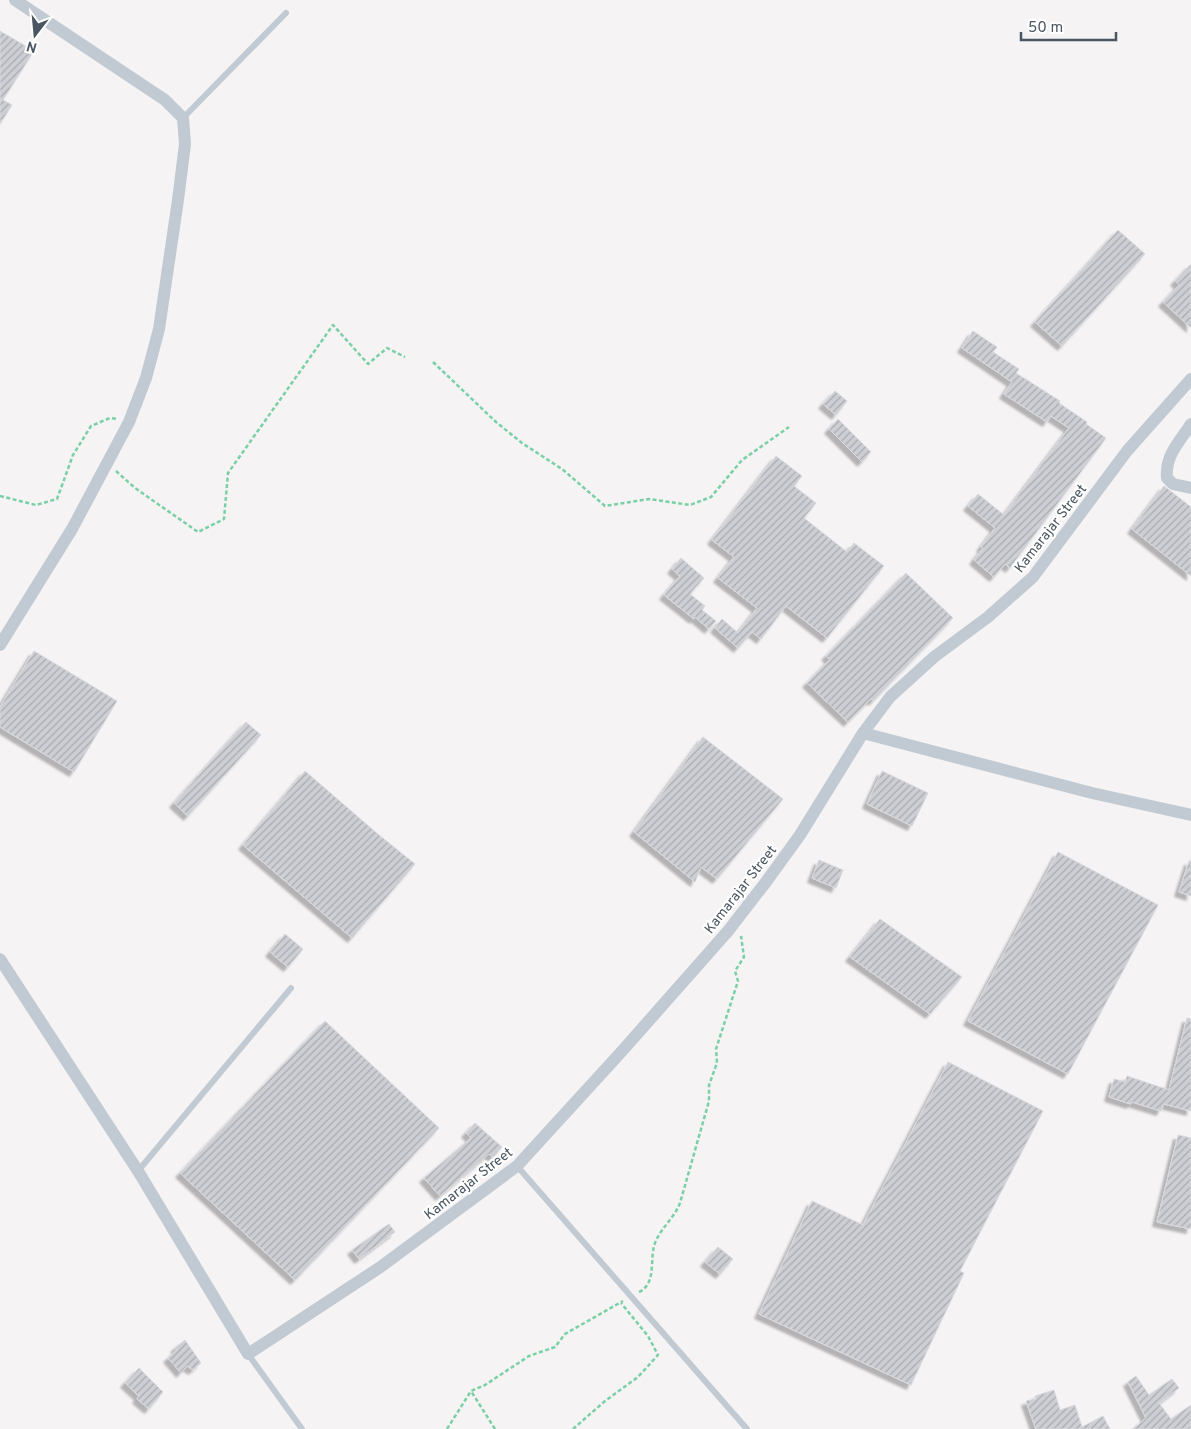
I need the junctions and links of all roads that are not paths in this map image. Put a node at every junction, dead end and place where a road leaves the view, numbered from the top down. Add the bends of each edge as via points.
1 (15, 0) edge
2 (286, 13) dead end
3 (184, 118) junction
4 (1191, 380) edge
5 (1191, 424) edge
6 (1191, 488) edge
7 (0, 646) edge
8 (863, 733) junction
9 (1191, 815) edge
10 (0, 959) edge
11 (291, 988) dead end
12 (517, 1166) junction
13 (138, 1171) junction
14 (248, 1354) junction
15 (302, 1429) edge
16 (747, 1429) edge

1 - 3 street via 165,100
2 - 3 lane
3 - 7 street via 180,190 159,329 146,378 129,422 72,528
4 - 8 street, Kamarajar Street via 1127,451 1033,577 988,617 934,656 890,697
5 - 6 street via 1170,455 1166,467 1167,478 1173,484
8 - 9 street via 1092,793
8 - 12 street, Kamarajar Street via 800,835 736,921
10 - 13 street
11 - 13 lane
12 - 14 street, Kamarajar Street via 379,1268
12 - 16 lane
13 - 14 street
14 - 15 lane

